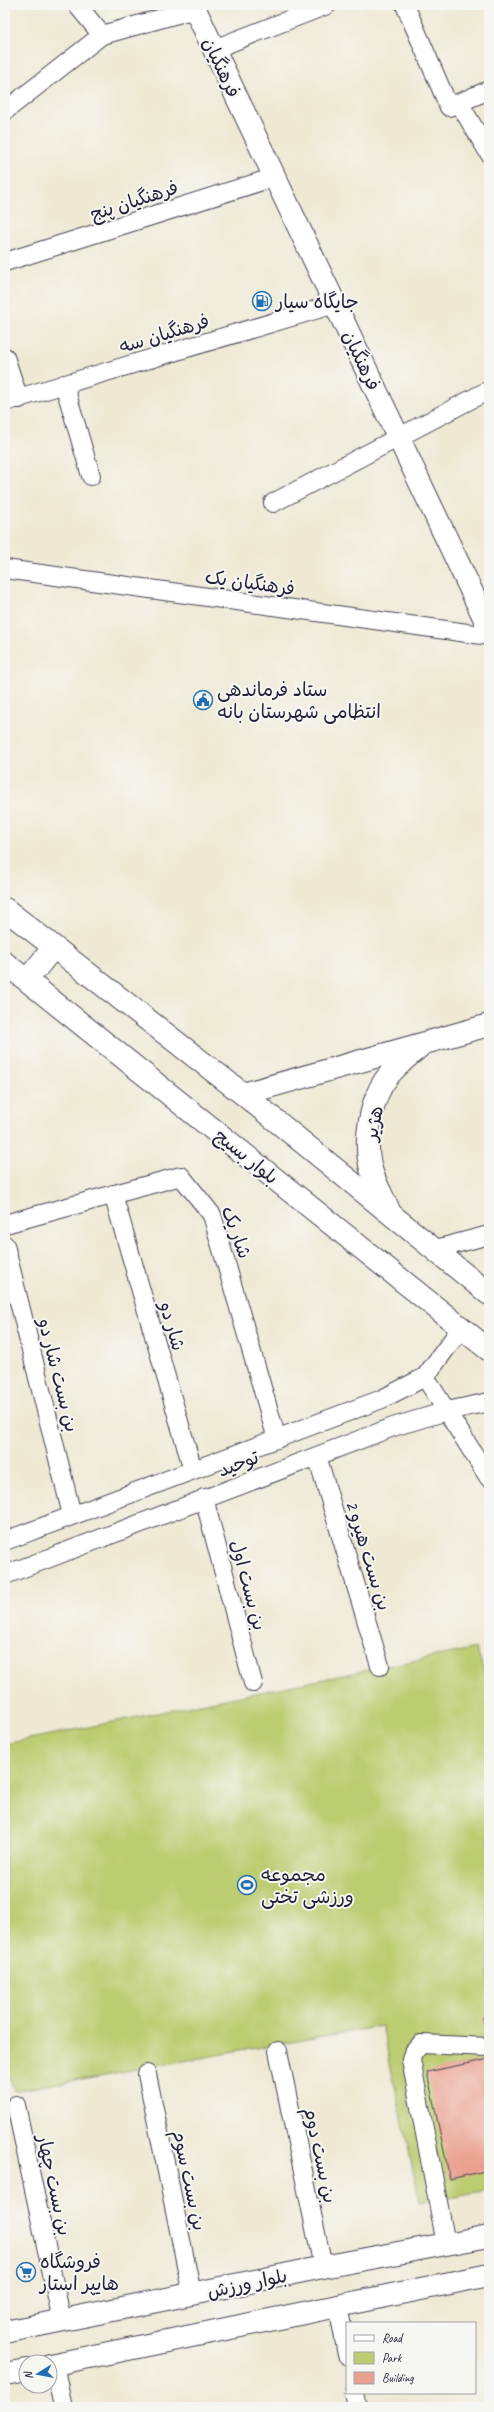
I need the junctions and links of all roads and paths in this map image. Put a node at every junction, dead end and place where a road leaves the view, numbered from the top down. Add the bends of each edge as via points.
1 (77, 5) edge
2 (327, 5) edge
3 (406, 5) edge
4 (194, 7) edge
5 (102, 35) junction
6 (214, 49) junction
7 (489, 90) edge
8 (454, 105) junction
9 (5, 111) edge
10 (489, 153) edge
11 (275, 177) junction
12 (5, 262) edge
13 (335, 304) junction
14 (5, 357) edge
15 (64, 384) junction
16 (489, 390) edge
17 (12, 400) edge
18 (398, 437) junction
19 (91, 476) dead end
20 (273, 503) dead end
21 (5, 569) edge
22 (489, 628) edge
23 (489, 636) edge
24 (5, 909) edge
25 (53, 948) junction
26 (5, 963) edge
27 (27, 980) junction
28 (489, 1026) edge
29 (423, 1043) junction
30 (243, 1094) junction
31 (113, 1194) junction
32 (392, 1216) junction
33 (5, 1224) edge
34 (489, 1235) edge
35 (5, 1245) edge
36 (436, 1249) junction
37 (489, 1294) edge
38 (462, 1327) junction
39 (489, 1350) edge
40 (425, 1377) junction
41 (489, 1402) edge
42 (446, 1411) junction
43 (277, 1439) junction
44 (317, 1456) junction
45 (193, 1470) junction
46 (489, 1478) edge
47 (204, 1498) junction
48 (72, 1516) junction
49 (5, 1541) edge
50 (5, 1574) edge
51 (380, 1666) dead end
52 (253, 1683) dead end
53 (489, 2047) edge
54 (278, 2051) dead end
55 (147, 2074) dead end
56 (16, 2105) dead end
57 (489, 2236) edge
58 (446, 2244) junction
59 (323, 2267) junction
60 (489, 2275) edge
61 (192, 2294) junction
62 (338, 2305) junction
63 (62, 2321) junction
64 (5, 2332) edge
65 (346, 2349) edge
66 (58, 2364) edge
67 (18, 2372) edge
68 (5, 2374) edge
69 (58, 2388) edge
70 (354, 2394) edge
71 (63, 2407) edge
72 (357, 2407) edge

1 - 5 street
2 - 6 street
3 - 8 street
4 - 5 street
4 - 6 main road, فرهنگیان
5 - 9 street
6 - 11 main road, فرهنگیان
7 - 8 street
8 - 10 street
11 - 12 street, فرهنگیان پنج
11 - 13 main road, فرهنگیان
13 - 15 street, فرهنگیان سه
13 - 18 main road, فرهنگیان
14 - 17 street
15 - 17 street, فرهنگیان سه
15 - 19 street
16 - 18 street
18 - 20 street
18 - 22 main road, فرهنگیان
21 - 23 street, فرهنگیان یک
24 - 25 main road
25 - 27 main road
25 - 30 main road
26 - 27 main road, بلوار بسیج
27 - 38 main road, بلوار بسیج
28 - 29 main road, هژیر
29 - 30 main road, هژیر
29 - 32 main road, هژیر via 388,1076 375,1103 369,1124 367,1142 370,1167
30 - 32 main road
31 - 33 street, شار یک
31 - 43 street, شار یک via 181,1176 212,1215
31 - 45 street, شار دو
32 - 36 main road
34 - 36 street
35 - 48 street, بن بست شار دو
36 - 37 main road
38 - 39 main road, بلوار بسیج
38 - 40 street, توحید
40 - 42 street
40 - 43 street, توحید via 382,1399
41 - 42 street, توحید
42 - 44 street, توحید via 393,1427
42 - 46 street
43 - 45 street, توحید
44 - 47 street, توحید
44 - 51 street, بن بست هیرو 2
45 - 48 street, توحید
47 - 50 street, توحید
47 - 52 street, بن بست اول
48 - 49 street, توحید
53 - 58 street via 421,2044 412,2053 411,2060
54 - 59 street, بن بست دوم
55 - 61 street, بن بست سوم
56 - 63 street, بن بست چهار
57 - 58 main road, بلوار ورزش
58 - 59 main road, بلوار ورزش
59 - 61 main road, بلوار ورزش
60 - 62 main road
61 - 63 main road, بلوار ورزش
62 - 65 street
62 - 66 main road
63 - 64 main road, بلوار ورزش
67 - 68 main road
69 - 71 street
70 - 72 street

